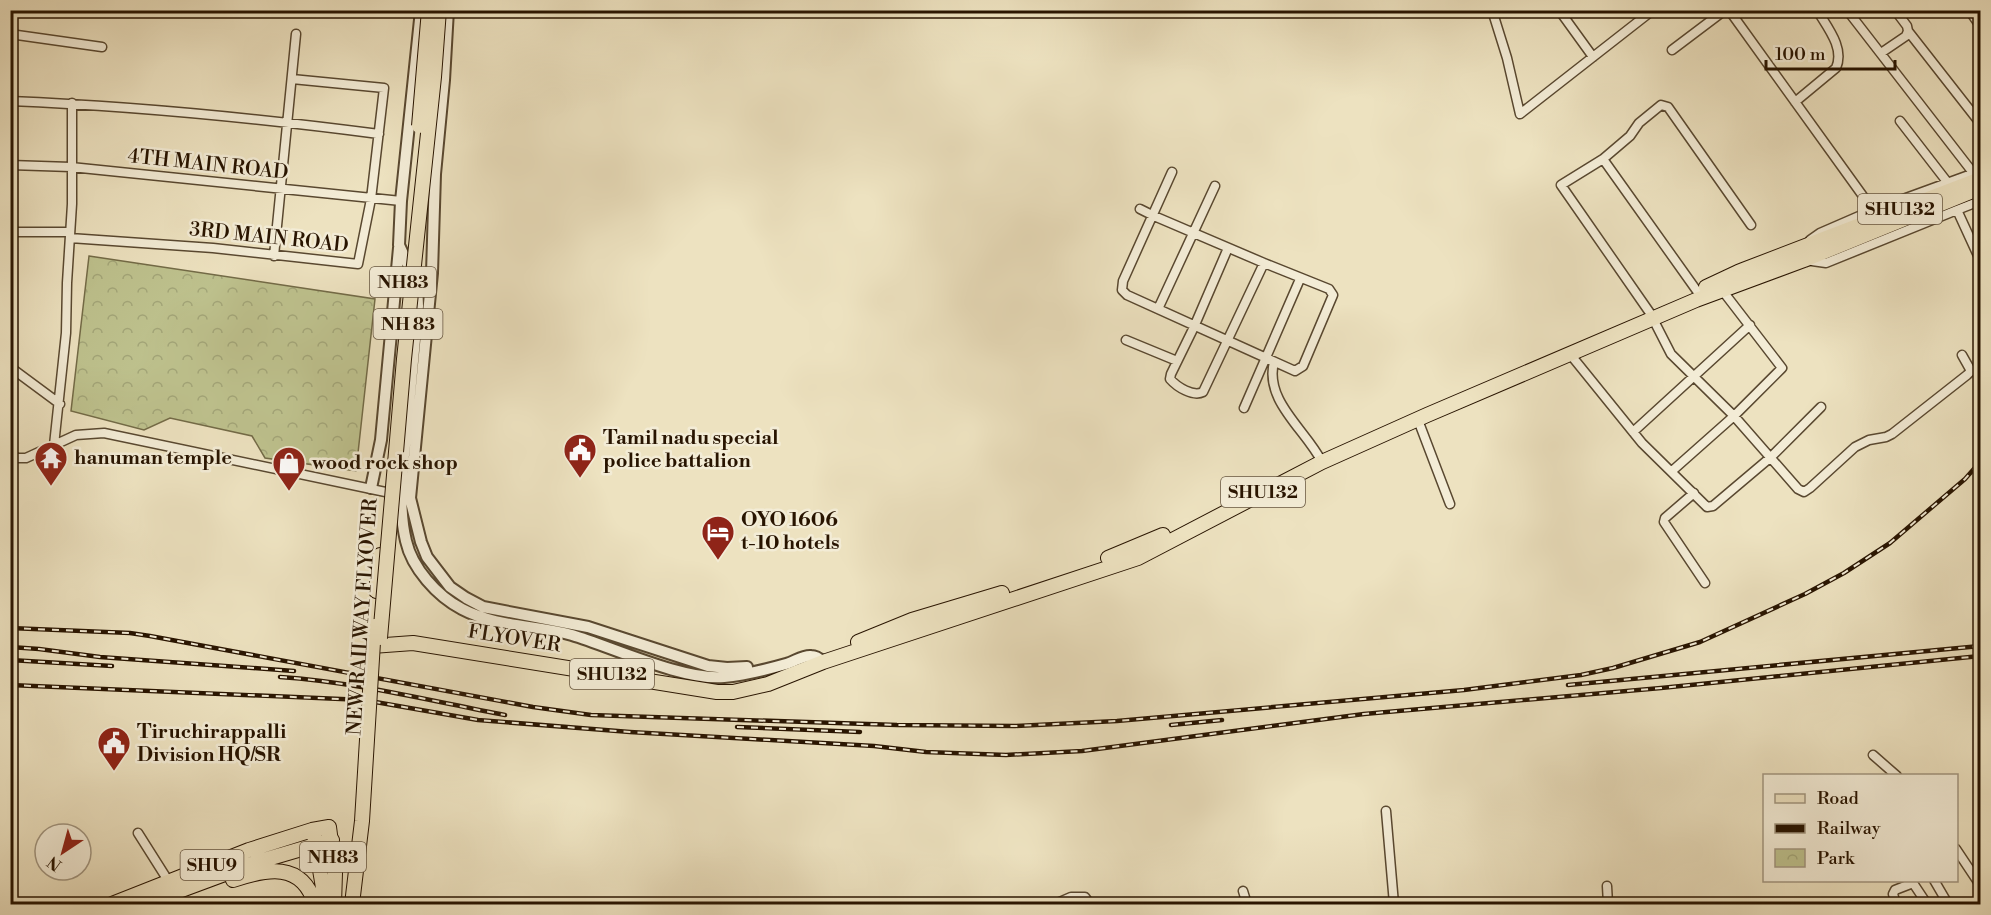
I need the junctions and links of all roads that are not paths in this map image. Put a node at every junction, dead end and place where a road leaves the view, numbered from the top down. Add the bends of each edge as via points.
1 (421, 10) edge
2 (429, 10) edge
3 (439, 10) edge
4 (448, 10) edge
5 (1492, 10) edge
6 (1559, 10) edge
7 (1653, 10) edge
8 (1727, 10) edge
9 (1817, 10) edge
10 (1847, 10) edge
11 (1895, 10) edge
12 (1970, 10) edge
13 (1980, 26) edge
14 (1908, 31) junction
15 (10, 34) edge
16 (296, 34) dead end
17 (102, 47) dead end
18 (1672, 50) dead end
19 (1881, 53) junction
20 (1593, 57) junction
21 (292, 79) junction
22 (10, 100) edge
23 (1795, 102) junction
24 (72, 103) junction
25 (1899, 121) dead end
26 (288, 122) junction
27 (1980, 123) edge
28 (379, 134) junction
29 (1603, 159) junction
30 (10, 165) edge
31 (71, 167) junction
32 (1172, 172) dead end
33 (1978, 174) edge
34 (1948, 183) junction
35 (1215, 186) dead end
36 (1980, 188) edge
37 (281, 190) junction
38 (371, 199) junction
39 (401, 201) junction
40 (1980, 201) edge
41 (1140, 209) dead end
42 (1873, 210) junction
43 (1957, 210) junction
44 (1154, 216) junction
45 (1751, 225) dead end
46 (10, 232) edge
47 (1194, 233) junction
48 (70, 235) junction
49 (400, 243) junction
50 (1978, 245) edge
51 (1822, 246) junction
52 (1228, 248) junction
53 (1804, 254) junction
54 (274, 256) junction
55 (1980, 260) edge
56 (1264, 263) junction
57 (432, 273) junction
58 (1739, 278) junction
59 (1300, 279) junction
60 (1722, 290) junction
61 (1696, 291) junction
62 (1158, 309) junction
63 (1651, 316) junction
64 (1750, 325) junction
65 (1194, 327) junction
66 (1126, 340) dead end
67 (1227, 341) junction
68 (1570, 354) junction
69 (1962, 355) dead end
70 (1265, 358) junction
71 (1177, 361) junction
72 (1275, 362) junction
73 (10, 367) edge
74 (1694, 378) junction
75 (60, 405) junction
76 (1821, 407) dead end
77 (1244, 408) dead end
78 (1734, 416) junction
79 (1418, 420) junction
80 (1634, 432) junction
81 (54, 445) junction
82 (10, 454) edge
83 (1771, 457) junction
84 (1321, 460) junction
85 (1672, 471) junction
86 (371, 488) junction
87 (1694, 493) junction
88 (405, 496) junction
89 (1450, 504) dead end
90 (1705, 583) dead end
91 (376, 642) junction
92 (811, 662) junction
93 (1873, 755) dead end
94 (1895, 774) edge
95 (1386, 811) dead end
96 (138, 833) dead end
97 (314, 836) junction
98 (1958, 852) edge
99 (1912, 882) edge
100 (1935, 882) edge
101 (1980, 885) edge
102 (175, 886) junction
103 (1607, 886) dead end
104 (1243, 891) dead end
105 (112, 904) edge
106 (144, 904) edge
107 (315, 904) edge
108 (328, 904) edge
109 (334, 904) edge
110 (352, 904) edge
111 (359, 904) edge
112 (1055, 904) edge
113 (1090, 904) edge
114 (1247, 904) edge
115 (1394, 904) edge
116 (1608, 904) edge
117 (1896, 904) edge
118 (1927, 904) edge
119 (1948, 904) edge

1 - 39 street
2 - 91 main road, NEW RAILWAY FLYOVER / NH83, bridge via 376,591
3 - 91 main road, NEW RAILWAY FLYOVER / NH 83, bridge
4 - 57 street via 435,174
5 - 20 street via 1520,114
6 - 20 street
7 - 20 street
8 - 18 street
8 - 23 street
9 - 23 street via 1837,44 1839,61 1836,68
10 - 19 street
11 - 14 street
12 - 13 street
14 - 19 street
14 - 27 street
15 - 17 street
16 - 21 street
19 - 33 street
21 - 26 street
21 - 28 street, 3RD MAIN ROAD via 384,88
22 - 24 street
23 - 42 street
24 - 26 street
24 - 31 street
25 - 34 street
26 - 28 street
26 - 37 street
28 - 38 street, 3RD MAIN ROAD
29 - 45 street via 1653,110 1661,105 1668,107
29 - 61 street
29 - 63 street via 1561,185
30 - 31 street, 4TH MAIN ROAD
31 - 37 street, 4TH MAIN ROAD
31 - 48 street
32 - 44 street
33 - 34 street
33 - 51 main road, SHU132
34 - 42 street
35 - 47 street
36 - 51 main road, SHU132
37 - 38 street, 4TH MAIN ROAD
37 - 54 street
38 - 39 street, 4TH MAIN ROAD
38 - 54 street, 3RD MAIN ROAD via 358,264
39 - 49 street
40 - 43 street
41 - 44 street
42 - 53 street via 1820,233
43 - 50 street
43 - 53 street via 1826,263
44 - 47 street
44 - 62 street via 1122,290
46 - 48 street, 3RD MAIN ROAD
47 - 52 street
47 - 62 street
48 - 54 street, 3RD MAIN ROAD
48 - 75 street
49 - 57 street via 407,244 428,263
49 - 86 street via 381,440
49 - 88 street via 417,284 418,306
50 - 55 street
51 - 53 main road, SHU132
52 - 56 street
52 - 65 street
53 - 58 main road, SHU132
56 - 59 street
56 - 67 street
57 - 88 street
58 - 60 main road, SHU132
58 - 61 main road
59 - 70 street
59 - 72 street via 1329,289 1333,295 1303,366 1295,371
60 - 63 main road, SHU132
60 - 64 street
61 - 63 main road
62 - 65 street
63 - 68 main road, SHU132
63 - 74 street via 1671,354
63 - 84 main road via 1479,386
64 - 74 street
64 - 78 street via 1782,368
65 - 67 street
65 - 71 street
66 - 71 street
67 - 70 street
67 - 71 street via 1203,392 1198,394 1170,379
68 - 79 main road, SHU132
68 - 80 street
69 - 83 street via 1971,371 1967,375 1892,434 1855,447 1804,492
70 - 72 street
70 - 77 street
72 - 84 street via 1272,373 1277,394
73 - 75 street
74 - 78 street
74 - 80 street
75 - 81 street
76 - 83 street
78 - 83 street
78 - 85 street
79 - 84 main road, SHU132
79 - 89 street
80 - 85 street
81 - 82 street via 26,458
81 - 86 street via 76,435 104,433
83 - 87 street via 1710,508
84 - 92 main road, SHU132 via 1137,558
85 - 87 street
86 - 88 street
87 - 90 street via 1664,522
88 - 92 street via 427,557 450,586 483,607 588,627 708,666 744,668 796,656
91 - 92 main road, FLYOVER via 413,638 717,685 750,683
91 - 110 main road, NEW RAILWAY FLYOVER, bridge
91 - 111 main road, NEW RAILWAY FLYOVER via 368,814
93 - 94 street
95 - 115 street
96 - 102 street
97 - 102 main road, SHU9 via 249,850
97 - 108 main road
97 - 109 main road, NH83 via 329,827 335,873
98 - 101 street
99 - 117 street via 1895,890
99 - 118 street
100 - 119 street
102 - 105 main road, SHU9
102 - 106 main road, SHU9
102 - 107 main road via 195,893 273,870 298,880
103 - 116 street
104 - 114 street
112 - 113 street via 1078,896 1085,897

